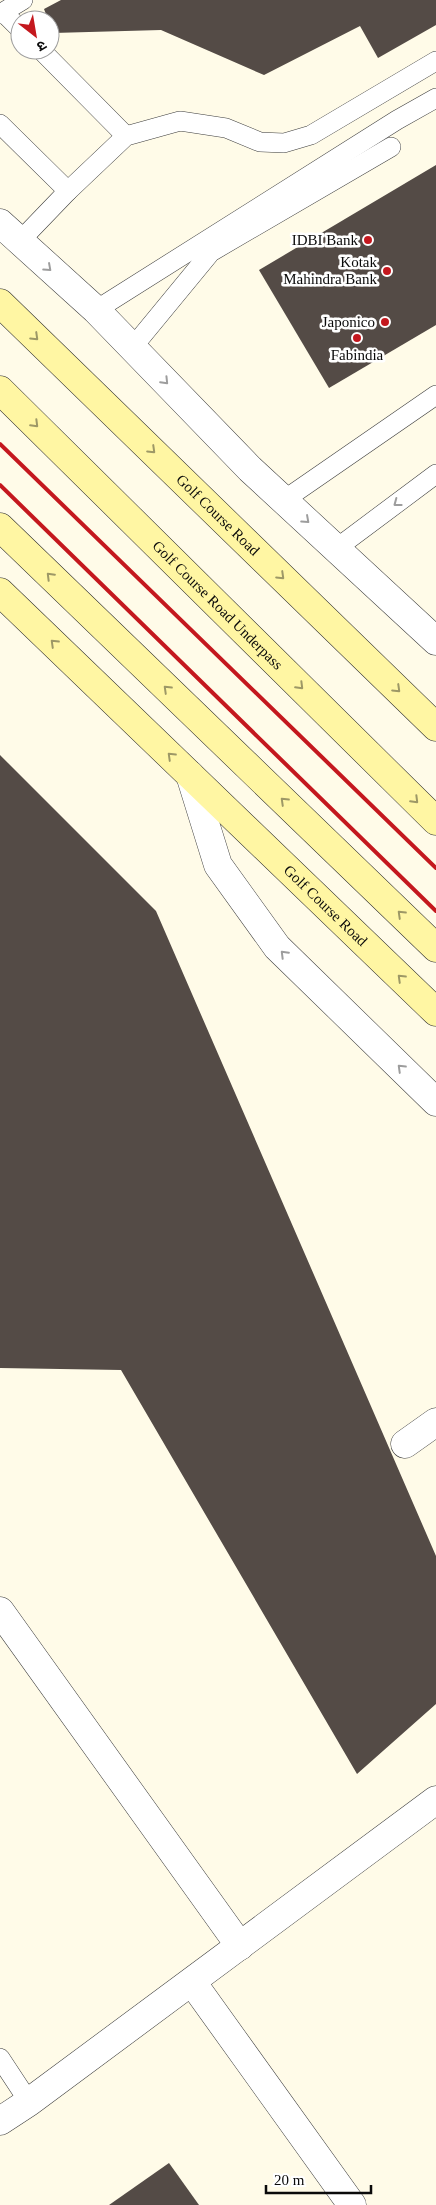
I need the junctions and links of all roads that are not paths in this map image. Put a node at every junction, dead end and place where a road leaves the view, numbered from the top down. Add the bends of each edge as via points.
1 (23, 0) edge
2 (1, 13) edge
3 (51, 60) edge
4 (436, 61) edge
5 (436, 98) edge
6 (0, 124) edge
7 (126, 136) junction
8 (391, 147) dead end
9 (68, 191) junction
10 (0, 223) edge
11 (19, 242) junction
12 (0, 303) edge
13 (96, 310) junction
14 (132, 348) junction
15 (0, 390) edge
16 (436, 395) edge
17 (436, 474) edge
18 (284, 500) junction
19 (0, 527) edge
20 (337, 548) junction
21 (0, 592) edge
22 (436, 641) edge
23 (436, 727) edge
24 (190, 775) junction
25 (436, 821) edge
26 (436, 948) edge
27 (436, 1012) edge
28 (436, 1102) edge
29 (436, 1422) edge
30 (405, 1444) dead end
31 (0, 1611) edge
32 (436, 1800) edge
33 (240, 1946) junction
34 (192, 1982) junction
35 (0, 2058) edge
36 (29, 2102) junction
37 (0, 2121) edge
38 (352, 2205) edge

1 - 2 lane
3 - 7 lane
4 - 7 lane via 311,135 284,143 260,142 226,128 180,121
5 - 13 lane
6 - 9 lane
7 - 9 lane
8 - 14 lane via 212,252
9 - 11 lane
10 - 11 street
11 -> 13 street
12 -> 23 main road, Golf Course Road
13 - 14 street
14 -> 18 street
15 -> 25 main road, Golf Course Road Underpass
16 - 18 lane
17 -> 20 lane
18 -> 20 street
26 -> 19 main road
20 - 22 street
24 -> 21 main road, Golf Course Road
27 -> 24 main road, Golf Course Road
28 -> 24 street via 277,947 218,865
29 - 30 street
31 - 33 street
32 - 33 street
33 - 34 street
34 - 36 street
34 - 38 street
35 - 36 lane
36 - 37 street

